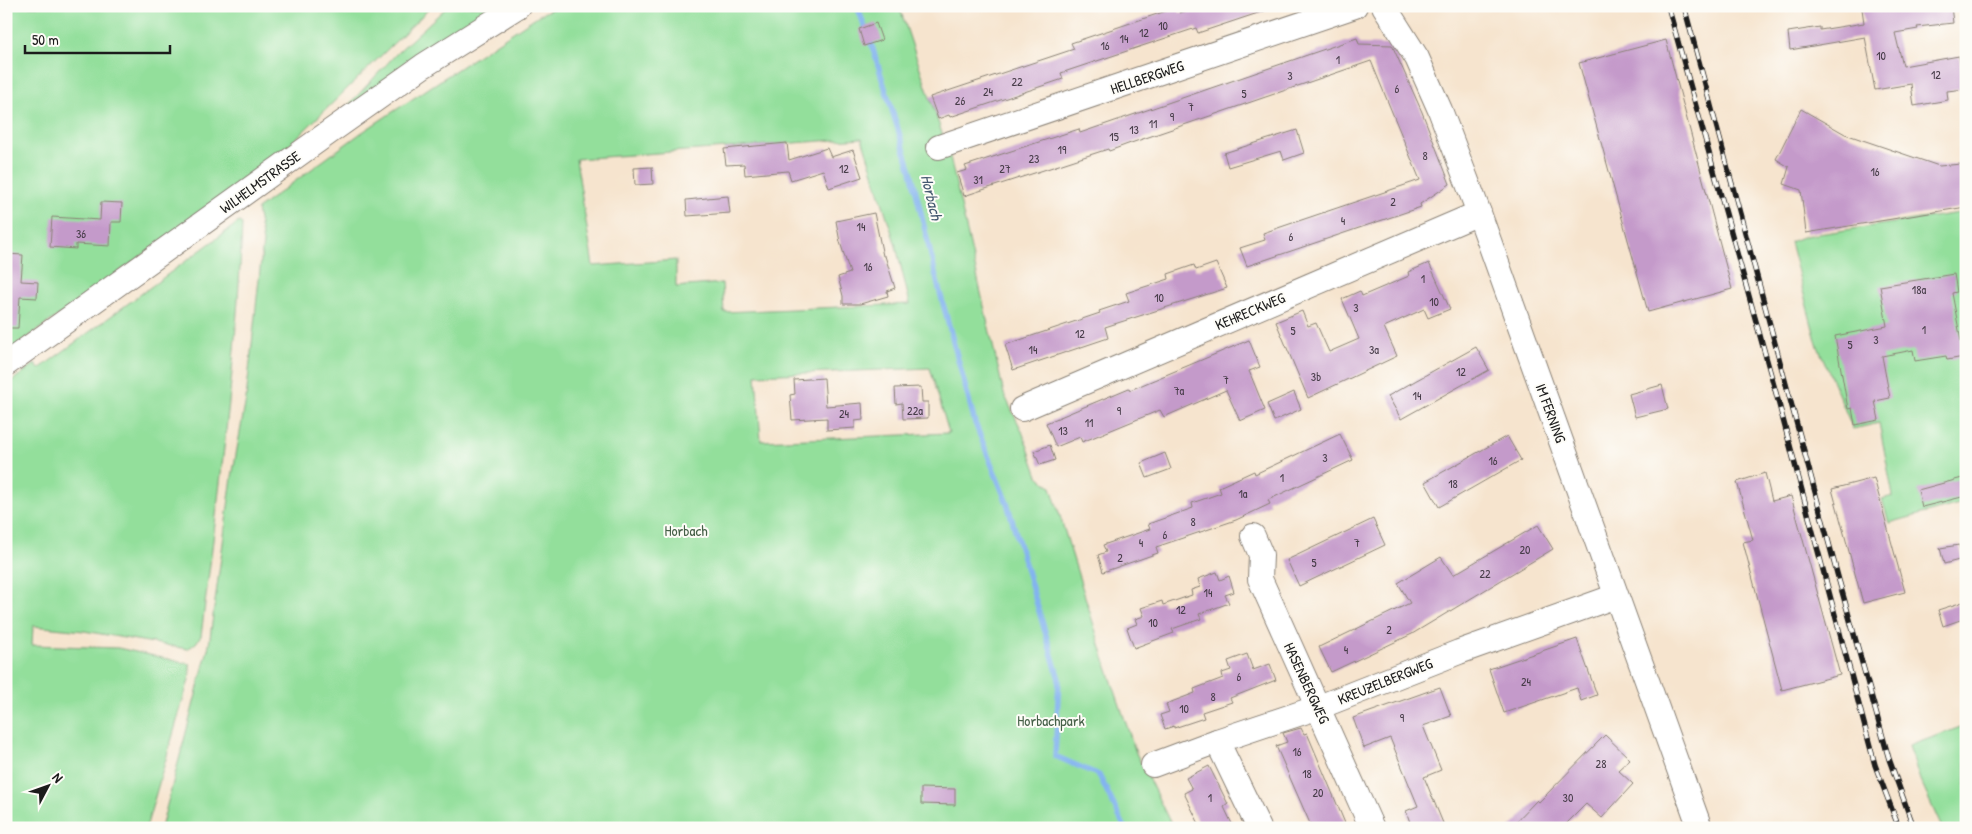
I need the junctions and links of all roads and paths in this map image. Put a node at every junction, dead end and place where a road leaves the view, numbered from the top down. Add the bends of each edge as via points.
1 (518, 6) edge
2 (1355, 6) edge
3 (1384, 6) edge
4 (940, 147) dead end
5 (1479, 213) junction
6 (6, 364) edge
7 (1022, 409) dead end
8 (1253, 536) dead end
9 (1616, 596) junction
10 (1319, 707) junction
11 (1217, 741) junction
12 (1153, 765) dead end
13 (1259, 828) edge
14 (1372, 828) edge
15 (1700, 828) edge

1 - 6 street, WILHELMSTRASSE via 423,66
2 - 4 street, HELLBERGWEG
3 - 5 street, IM FERNING via 1417,58
5 - 7 street, KEHRECKWEG
5 - 9 street, IM FERNING
8 - 10 street, HASENBERGWEG via 1261,555 1260,579
9 - 10 street, KREUZELBERGWEG via 1459,652
9 - 15 street, IM FERNING
10 - 11 street, KREUZELBERGWEG
10 - 14 street, HASENBERGWEG
11 - 12 street, KREUZELBERGWEG
11 - 13 street

